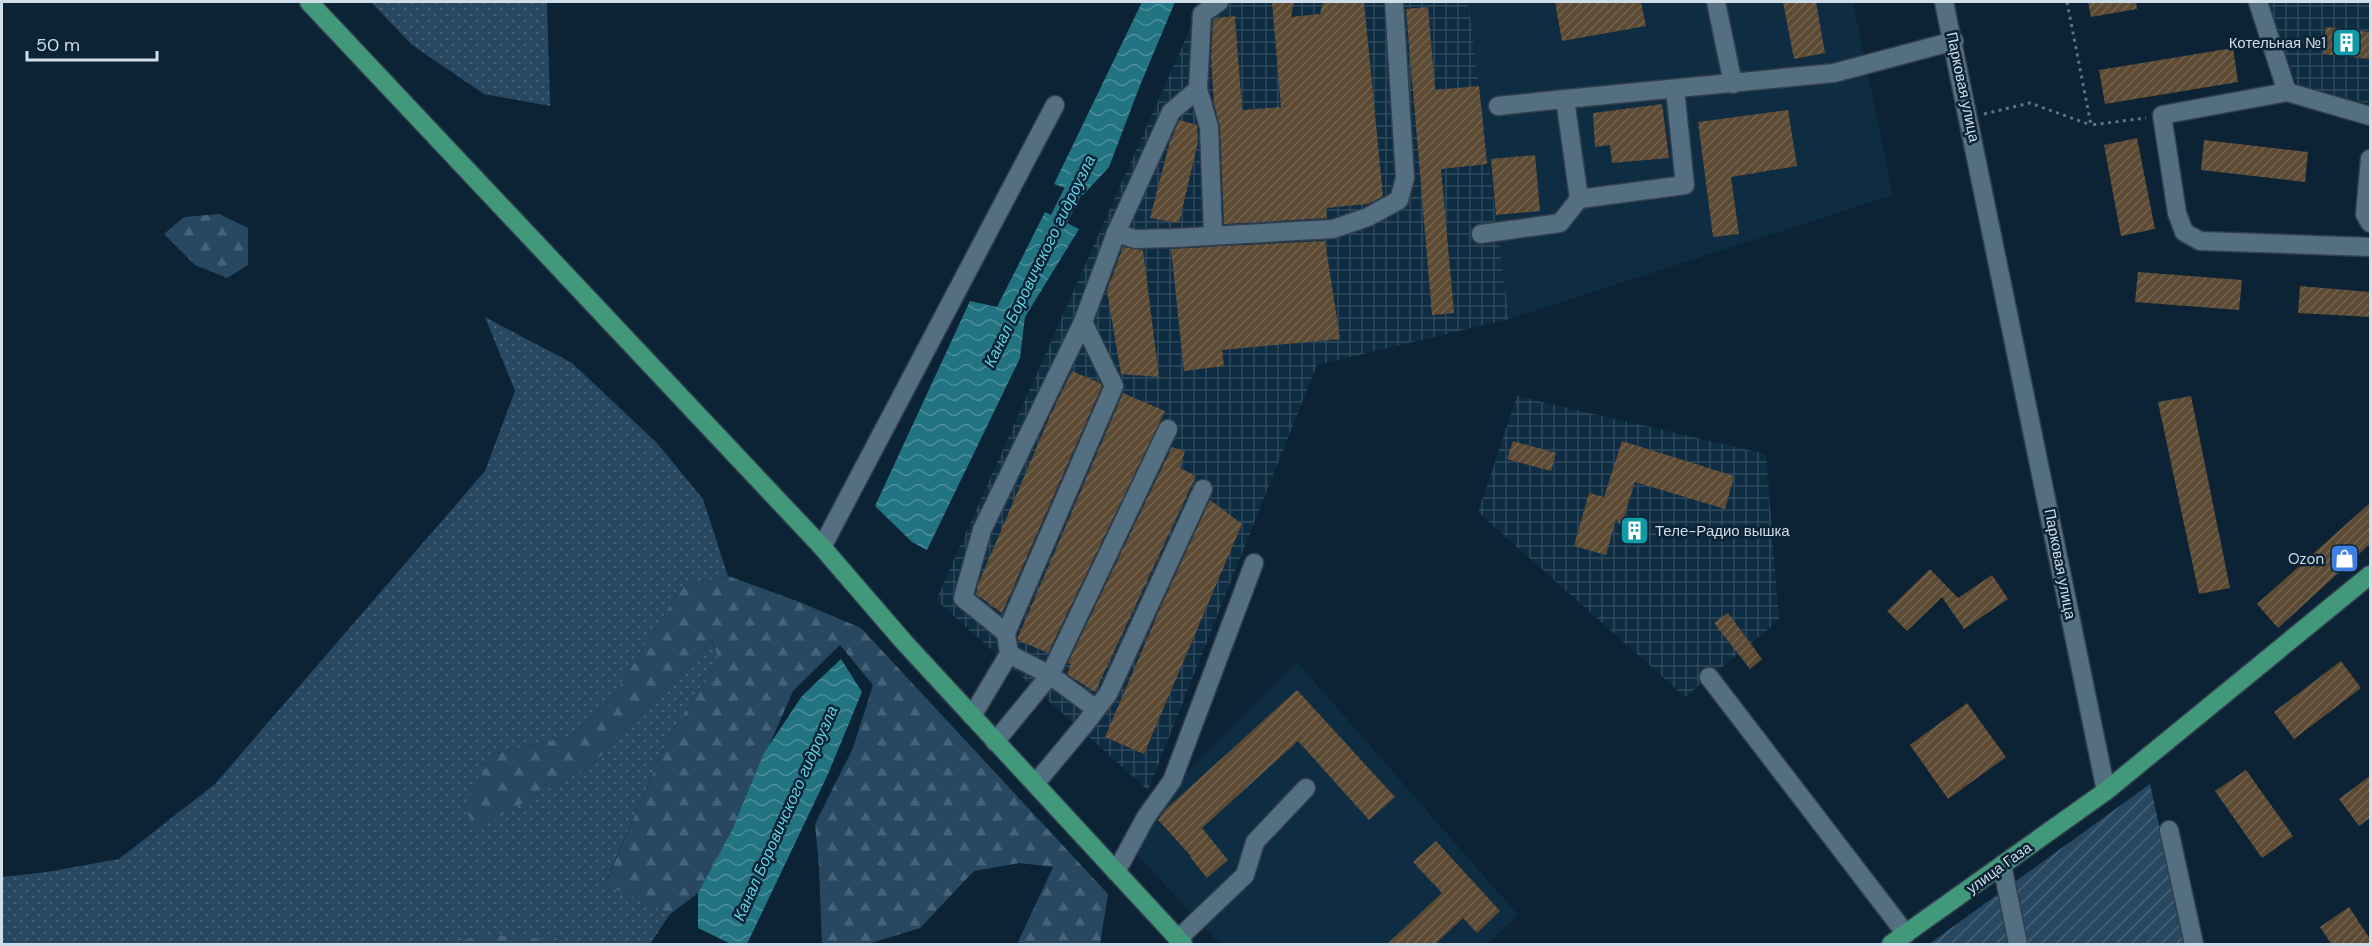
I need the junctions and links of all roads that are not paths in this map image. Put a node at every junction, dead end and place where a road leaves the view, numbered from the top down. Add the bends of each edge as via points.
1 (309, 2) edge
2 (1219, 2) edge
3 (1394, 2) edge
4 (1716, 2) edge
5 (1944, 2) edge
6 (2258, 2) edge
7 (1954, 41) junction
8 (1733, 84) junction
9 (1675, 88) junction
10 (1198, 89) junction
11 (2287, 92) junction
12 (1564, 99) junction
13 (1055, 105) dead end
14 (1498, 106) dead end
15 (2370, 116) edge
16 (2370, 159) edge
17 (1579, 200) junction
18 (2370, 223) edge
19 (1116, 233) junction
20 (1213, 234) junction
21 (1481, 234) dead end
22 (2370, 247) edge
23 (1083, 322) junction
24 (1168, 429) dead end
25 (1203, 489) dead end
26 (822, 547) junction
27 (1254, 563) dead end
28 (2370, 575) edge
29 (1006, 633) junction
30 (1009, 654) junction
31 (1050, 675) junction
32 (1709, 677) dead end
33 (1096, 709) junction
34 (972, 716) junction
35 (995, 742) junction
36 (1035, 784) junction
37 (1306, 788) dead end
38 (2106, 791) junction
39 (2169, 830) dead end
40 (2002, 866) junction
41 (1116, 872) junction
42 (1906, 934) junction
43 (1181, 942) edge
44 (1891, 945) edge
45 (2018, 945) edge
46 (2194, 945) edge

1 - 26 main road
2 - 10 street via 1202,14
3 - 20 street via 1405,178 1399,200 1368,217 1333,229
4 - 8 street
5 - 7 street, Парковая улица
6 - 11 street
7 - 8 street via 1834,73
7 - 38 street, Парковая улица
8 - 9 street
9 - 12 street
9 - 17 street via 1685,185
10 - 19 street via 1171,112
10 - 20 street via 1209,127
11 - 15 street
11 - 22 street via 2162,115 2177,213 2184,232 2200,241
12 - 14 street
12 - 17 street
13 - 26 street
16 - 18 street via 2365,214
17 - 21 street via 1560,223
19 - 20 street via 1135,239
19 - 23 street
23 - 29 street via 1114,386
23 - 29 street via 982,530 963,598
24 - 31 street
25 - 33 street via 1107,694
26 - 34 main road
27 - 41 street via 1172,781 1146,817
28 - 38 main road
29 - 30 street
30 - 31 street
30 - 34 street
31 - 33 street
31 - 35 street
32 - 42 street
33 - 36 street
34 - 35 main road
35 - 36 main road
36 - 41 main road
37 - 43 street via 1255,842 1245,875
38 - 40 main road, улица Газа
39 - 46 street
40 - 42 main road, улица Газа
40 - 45 street
41 - 43 main road
42 - 44 main road, улица Газа

